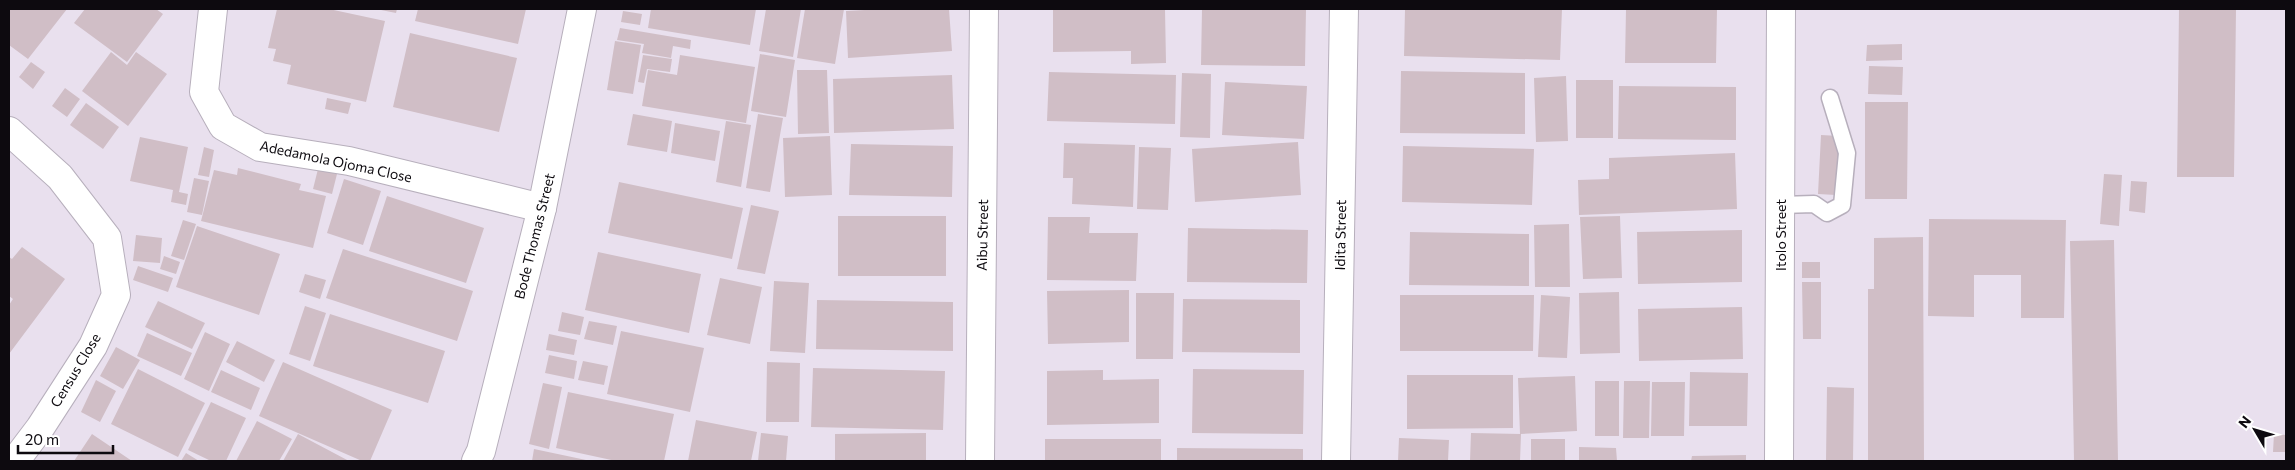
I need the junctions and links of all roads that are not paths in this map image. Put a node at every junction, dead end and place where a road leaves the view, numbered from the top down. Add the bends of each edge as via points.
1 (213, 9) edge
2 (582, 9) edge
3 (984, 9) edge
4 (1344, 9) edge
5 (1781, 9) edge
6 (1830, 98) dead end
7 (9, 131) edge
8 (1780, 205) junction
9 (542, 208) junction
10 (15, 461) edge
11 (476, 461) edge
12 (980, 461) edge
13 (1336, 461) edge
14 (1779, 461) edge

1 - 9 street, Adedamola Ojoma Close via 204,92 223,126 260,147 348,160
2 - 9 street, Bode Thomas Street
3 - 12 street, Aibu Street
4 - 13 street, Idita Street
5 - 8 street, Itolo Street
6 - 8 lane via 1847,153 1842,205 1827,213 1814,204
7 - 10 street, Census Close via 60,177 107,238 116,295 93,346
8 - 14 street, Itolo Street
9 - 11 street, Bode Thomas Street

